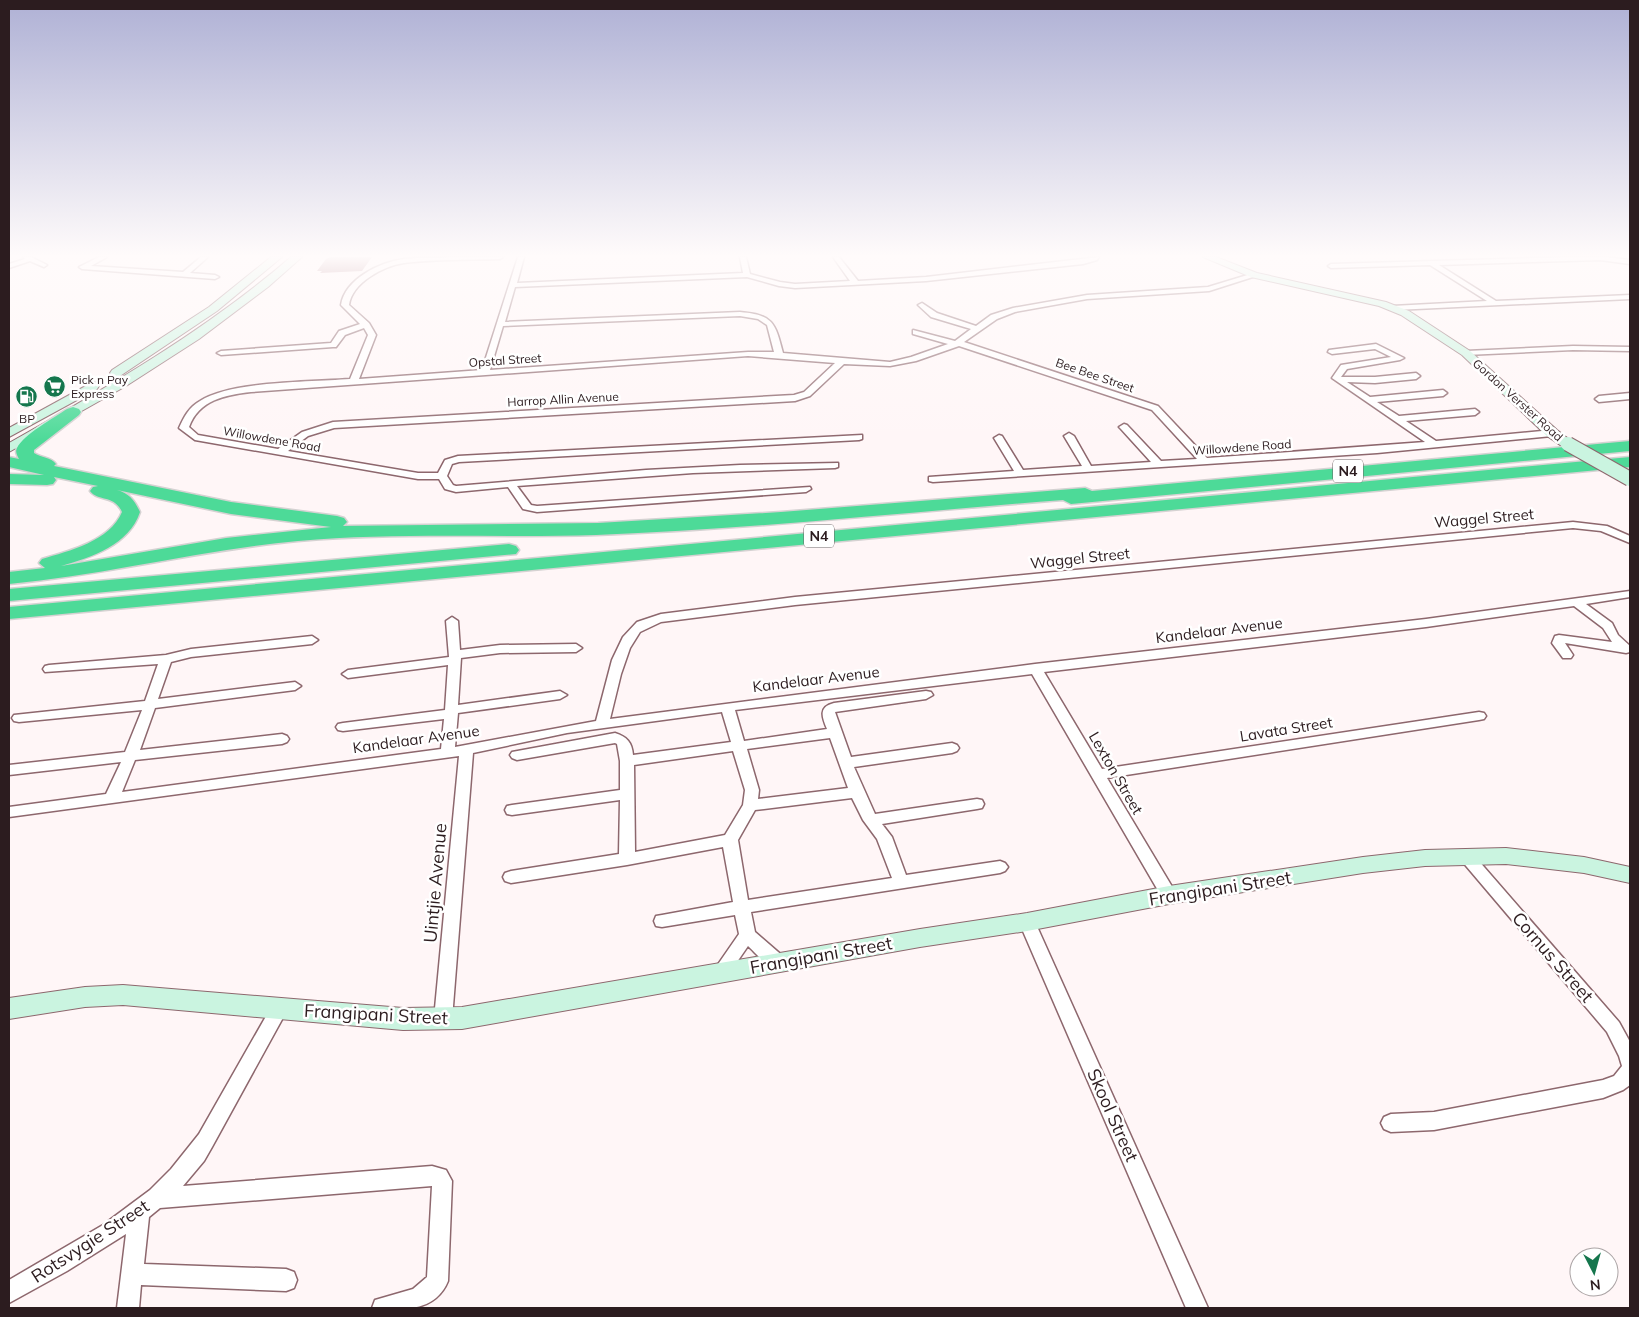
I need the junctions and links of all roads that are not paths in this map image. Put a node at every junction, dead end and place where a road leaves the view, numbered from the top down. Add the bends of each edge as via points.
1 (199, 318) edge
2 (220, 318) edge
3 (359, 318) edge
4 (503, 318) edge
5 (633, 318) edge
6 (767, 318) edge
7 (945, 318) edge
8 (994, 318) edge
9 (1415, 318) edge
10 (501, 324) junction
11 (366, 325) junction
12 (978, 329) junction
13 (916, 332) dead end
14 (957, 343) junction
15 (1630, 349) edge
16 (1332, 352) dead end
17 (221, 353) dead end
18 (1466, 353) junction
19 (779, 355) junction
20 (842, 361) junction
21 (485, 373) junction
22 (1338, 375) junction
23 (1416, 376) dead end
24 (354, 382) junction
25 (251, 389) joint
26 (1443, 393) dead end
27 (1630, 396) edge
28 (1599, 399) dead end
29 (1368, 400) junction
30 (73, 412) junction
31 (1475, 412) dead end
32 (1397, 420) junction
33 (1124, 427) dead end
34 (9, 433) edge
35 (1552, 433) junction
36 (1069, 436) dead end
37 (859, 437) dead end
38 (999, 438) dead end
39 (1434, 444) junction
40 (1630, 446) edge
41 (9, 448) edge
42 (280, 452) junction
43 (9, 462) edge
44 (1205, 462) junction
45 (1630, 462) edge
46 (835, 464) dead end
47 (1159, 465) junction
48 (1088, 469) junction
49 (1020, 473) junction
50 (9, 474) edge
51 (442, 476) junction
52 (9, 479) edge
53 (1630, 479) edge
54 (46, 480) junction
55 (933, 480) dead end
56 (113, 482) junction
57 (510, 483) junction
58 (1187, 486) junction
59 (806, 489) dead end
60 (445, 531) junction
61 (1630, 540) edge
62 (9, 573) edge
63 (9, 578) edge
64 (1630, 594) edge
65 (9, 595) edge
66 (1575, 601) junction
67 (9, 613) edge
68 (452, 621) dead end
69 (312, 640) dead end
70 (576, 648) dead end
71 (1628, 650) edge
72 (1567, 656) dead end
73 (166, 658) junction
74 (455, 658) junction
75 (1035, 668) junction
76 (49, 669) dead end
77 (348, 674) dead end
78 (295, 686) dead end
79 (560, 695) dead end
80 (926, 695) dead end
81 (150, 704) junction
82 (727, 707) junction
83 (451, 712) junction
84 (1479, 716) dead end
85 (19, 718) dead end
86 (602, 725) junction
87 (343, 727) dead end
88 (834, 733) junction
89 (282, 739) dead end
90 (738, 746) junction
91 (952, 748) dead end
92 (466, 750) junction
93 (448, 753) junction
94 (517, 755) dead end
95 (129, 758) junction
96 (628, 761) junction
97 (846, 763) junction
98 (9, 770) edge
99 (1098, 774) junction
100 (857, 792) junction
101 (627, 794) junction
102 (112, 797) junction
103 (977, 804) dead end
104 (750, 806) junction
105 (512, 810) dead end
106 (9, 812) edge
107 (872, 820) junction
108 (730, 840) junction
109 (1466, 856) junction
110 (627, 858) junction
111 (1000, 867) dead end
112 (1630, 875) edge
113 (512, 877) dead end
114 (901, 882) junction
115 (1169, 895) junction
116 (742, 907) junction
117 (662, 921) dead end
118 (1027, 922) junction
119 (747, 934) junction
120 (779, 963) junction
121 (720, 973) junction
122 (9, 1009) edge
123 (279, 1009) junction
124 (443, 1019) junction
125 (1630, 1066) edge
126 (1391, 1123) dead end
127 (146, 1204) junction
128 (132, 1274) junction
129 (286, 1280) dead end
130 (9, 1292) edge
131 (128, 1308) edge
132 (383, 1308) edge
133 (1197, 1308) edge

1 - 34 street via 89,389
2 - 30 street via 156,363
3 - 11 street
4 - 10 street
5 - 10 street
6 - 19 street
7 - 12 street
8 - 12 street, Opstal Street
9 - 18 street, Gordon Verster Road
10 - 21 street
11 - 17 street via 342,333 333,345
11 - 24 street via 372,334
12 - 14 street, Opstal Street
13 - 14 street, Bee Bee Street
14 - 20 street, Opstal Street via 890,364
14 - 44 street, Bee Bee Street via 1155,408
15 - 18 street via 1566,348
16 - 22 street via 1376,346 1400,358 1344,367
18 - 35 street, Gordon Verster Road
19 - 20 street, Opstal Street
19 - 21 street, Opstal Street via 748,354
20 - 42 street, Harrop Allin Avenue via 806,394 795,398 333,425 305,434
21 - 24 street, Opstal Street
22 - 23 street via 1362,381
22 - 29 street
24 - 25 street, Opstal Street
25 - 42 street, Willowdene Road via 223,393 202,402 189,414 184,428 195,437
26 - 29 street
27 - 28 street
29 - 32 street
30 - 41 street
30 - 56 highway via 30,442 25,455
31 - 32 street
32 - 39 street
33 - 47 street
35 - 39 street, Willowdene Road
35 - 53 street, Gordon Verster Road, bridge
36 - 48 street
37 - 51 street via 458,459 448,462
38 - 49 street
39 - 44 street, Willowdene Road
40 - 58 highway, N4
42 - 51 street, Willowdene Road via 418,476
43 - 56 highway
44 - 47 street, Willowdene Road
45 - 67 highway, N4
46 - 57 street
47 - 48 street, Willowdene Road
48 - 49 street, Willowdene Road
49 - 55 street, Willowdene Road
50 - 54 highway
51 - 57 street via 449,488 456,489
52 - 54 highway
54 - 62 highway via 121,497 129,505 130,516 112,536 85,551
56 - 60 highway via 256,512
57 - 59 street via 527,507 537,509
58 - 60 highway via 678,525 543,531
58 - 65 highway, N4
60 - 63 highway via 363,531 274,537 88,569
61 - 86 street, Waggel Street via 1597,527 1563,526 805,600 661,618 640,626 629,637
64 - 66 street, Kandelaar Avenue
66 - 71 street via 1608,626 1613,637
66 - 75 street, Kandelaar Avenue via 1426,623
68 - 74 street
69 - 73 street
70 - 74 street via 500,648
71 - 72 street via 1560,640 1558,643
73 - 76 street
73 - 81 street
74 - 77 street
74 - 83 street
75 - 82 street, Kandelaar Avenue
75 - 99 street, Lexton Street
78 - 81 street
79 - 83 street
80 - 88 street via 834,707 828,715
81 - 85 street
81 - 95 street
82 - 86 street, Kandelaar Avenue
82 - 90 street
83 - 87 street
83 - 93 street
84 - 99 street, Lavata Street
86 - 92 street, Kandelaar Avenue
88 - 90 street
88 - 97 street
89 - 95 street
90 - 96 street
90 - 104 street via 752,790
91 - 97 street
92 - 93 street, Kandelaar Avenue
92 - 124 street, Uintjie Avenue
93 - 102 street, Kandelaar Avenue
94 - 96 street via 615,738 624,742
95 - 98 street
95 - 102 street
96 - 101 street
97 - 100 street
99 - 115 street, Lexton Street
100 - 104 street
100 - 107 street
101 - 105 street
101 - 110 street
102 - 106 street, Kandelaar Avenue
103 - 107 street
104 - 108 street
107 - 114 street via 884,838
108 - 110 street
108 - 116 street
109 - 112 street, Frangipani Street via 1546,859
109 - 115 street, Frangipani Street via 1364,865
109 - 125 street, Cornus Street via 1613,1027 1628,1055
110 - 113 street
111 - 114 street
114 - 116 street
115 - 118 street, Frangipani Street
116 - 117 street
116 - 119 street
118 - 120 street, Frangipani Street
118 - 133 street, Skool Street
119 - 120 street
119 - 121 street
120 - 121 street, Frangipani Street
121 - 124 street, Frangipani Street via 484,1016
122 - 123 street, Frangipani Street via 84,997 123,995
123 - 124 street, Frangipani Street
123 - 127 street, Rotsvygie Street via 204,1144
125 - 126 street, Cornus Street via 1628,1076 1619,1084 1603,1089 1434,1121
127 - 128 street
127 - 130 street, Rotsvygie Street via 61,1263
127 - 132 street via 439,1177 442,1181 437,1281 432,1290 422,1296
128 - 129 street
128 - 131 street

